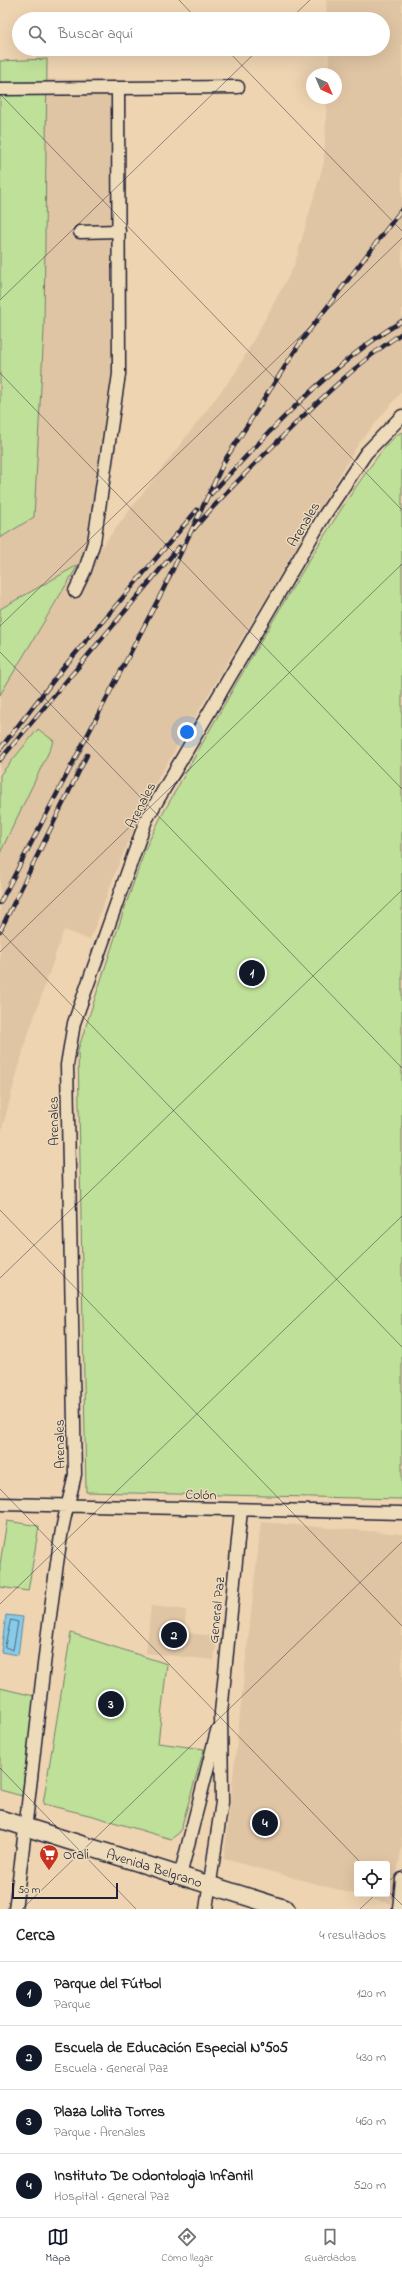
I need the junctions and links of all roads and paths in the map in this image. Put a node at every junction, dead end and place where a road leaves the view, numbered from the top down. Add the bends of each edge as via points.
1 (238, 87) dead end
2 (118, 88) junction
3 (0, 90) edge
4 (119, 231) junction
5 (80, 232) dead end
6 (402, 416) edge
7 (75, 591) dead end
8 (0, 1504) edge
9 (67, 1505) junction
10 (241, 1510) junction
11 (402, 1513) edge
12 (221, 1713) junction
13 (0, 1819) edge
14 (26, 1827) junction
15 (180, 1876) junction
16 (402, 1879) edge
17 (209, 1886) junction
18 (15, 1909) edge
19 (206, 1909) edge
20 (286, 1909) edge
21 (399, 1909) edge

1 - 2 street
2 - 3 street
2 - 4 street
4 - 5 street
4 - 7 street via 119,374 94,542
6 - 9 street, Arenales via 366,453 324,516 153,808 121,888 74,1023 66,1065 75,1474
8 - 9 street, Colón
9 - 10 street, Colón
9 - 14 street, Arenales via 39,1706
10 - 11 street, Colón
10 - 12 street, General Paz
12 - 15 street, General Paz
12 - 17 street, General Paz via 222,1802
13 - 14 main road, Avenida Belgrano
14 - 15 main road, Avenida Belgrano
14 - 18 street, Arenales
15 - 17 main road, Avenida Belgrano
16 - 21 street
17 - 19 street, General Paz
17 - 20 main road, Avenida Belgrano

